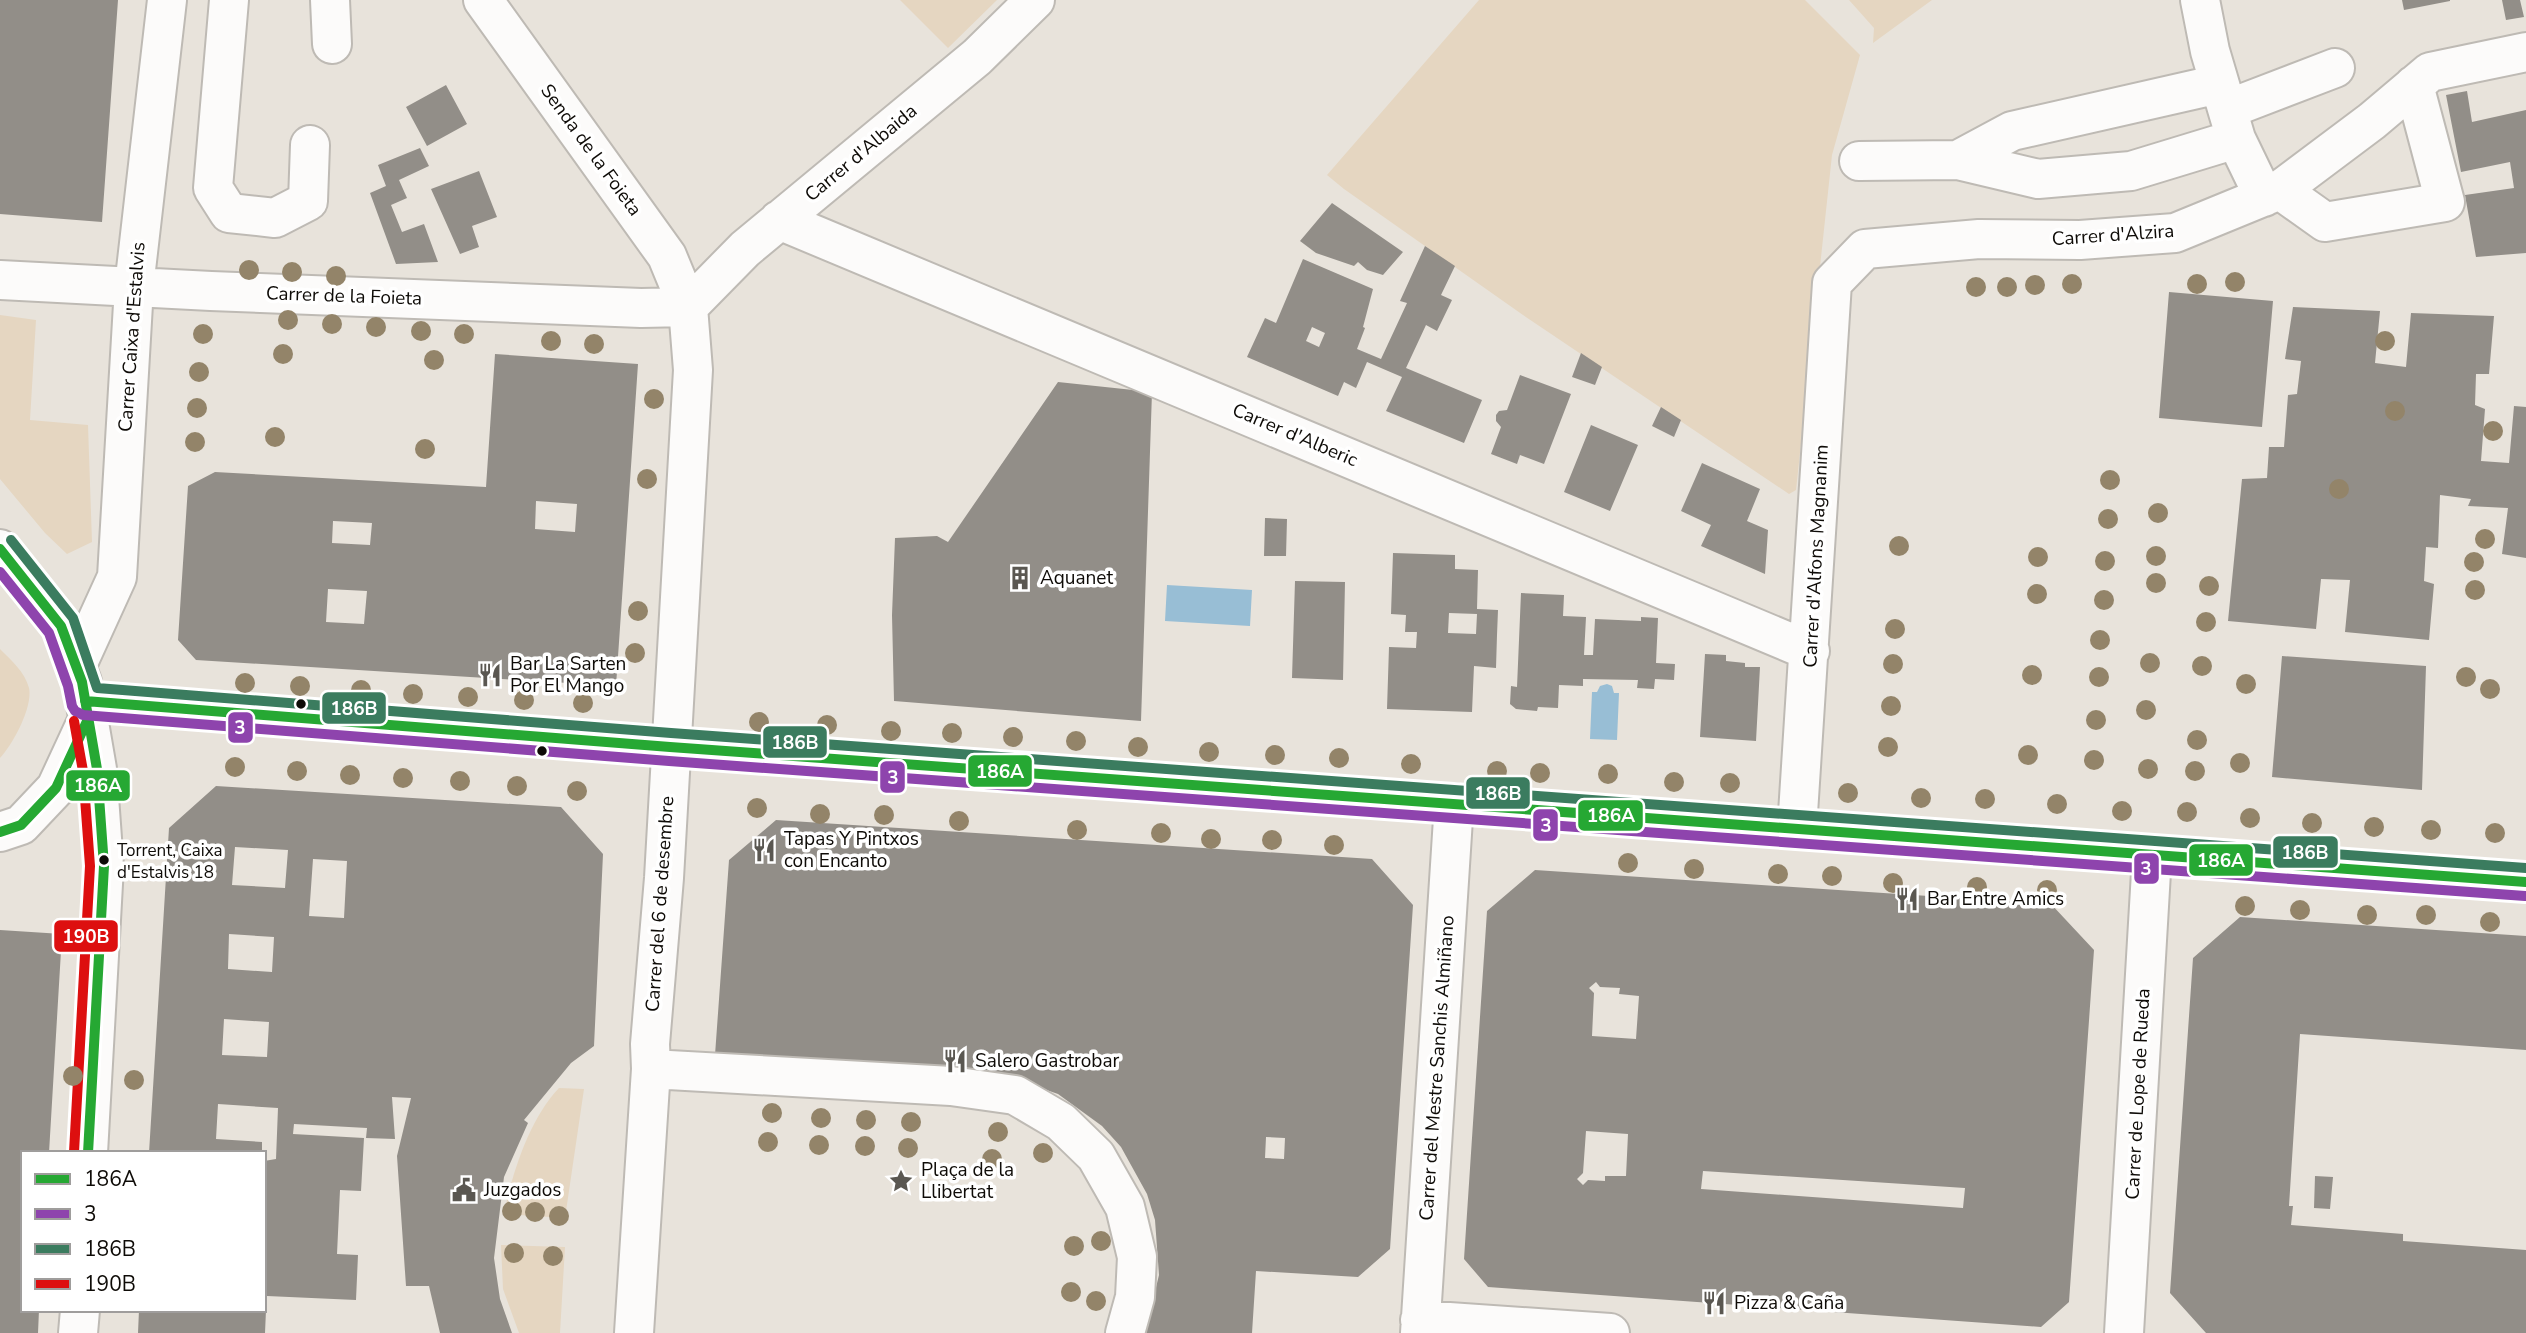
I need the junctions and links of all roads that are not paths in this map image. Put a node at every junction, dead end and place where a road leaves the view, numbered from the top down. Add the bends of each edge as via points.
1 (167, 0) edge
2 (229, 0) edge
3 (330, 0) edge
4 (483, 0) edge
5 (1035, 0) edge
6 (2200, 0) edge
7 (332, 44) dead end
8 (2526, 52) edge
9 (2335, 68) dead end
10 (2414, 85) junction
11 (2228, 111) junction
12 (310, 145) dead end
13 (1958, 160) junction
14 (1859, 161) dead end
15 (2272, 194) junction
16 (779, 220) junction
17 (0, 279) edge
18 (1832, 283) joint
19 (134, 287) junction
20 (688, 307) junction
21 (0, 549) edge
22 (1810, 651) junction
23 (83, 696) junction
24 (670, 747) junction
25 (1454, 803) junction
26 (1797, 829) junction
27 (0, 832) edge
28 (2152, 855) junction
29 (2526, 882) edge
30 (651, 1069) junction
31 (88, 1151) edge
32 (79, 1312) edge
33 (1420, 1326) edge
34 (78, 1333) edge
35 (634, 1333) edge
36 (1125, 1333) edge
37 (1610, 1333) edge
38 (2123, 1333) edge

1 - 19 street, Carrer Caixa d'Estalvis
2 - 12 street via 213,188 229,213 275,218 308,201
3 - 7 street
4 - 20 street, Senda de la Foieta via 667,256
5 - 16 street, Carrer d'Albaida via 976,57
6 - 11 street
8 - 10 street, Carrer d'Alzira via 2430,72
9 - 11 street
10 - 15 street, Carrer d'Alzira
10 - 15 street via 2445,202 2325,222
11 - 13 street via 2012,131
11 - 13 street via 2131,171 2038,179
11 - 15 street
13 - 14 street
15 - 18 street, Carrer d'Alzira via 2175,233 2080,240 1979,239 1865,249
16 - 20 street, Carrer d'Albaida
16 - 22 street, Carrer d'Alberic
17 - 19 street, Carrer de la Foieta
18 - 22 street, Carrer d'Alfons Magnanim
19 - 20 street, Carrer de la Foieta
19 - 23 street, Carrer Caixa d'Estalvis via 117,578
20 - 24 street, Carrer del 6 de desembre via 693,370
21 - 23 street via 61,626
22 - 26 street, Carrer d'Alfons Magnanim
23 - 24 street
23 - 27 street, Carrer Caixa d'Estalvis via 56,788 20,825
23 - 31 street via 97,769 104,866
24 - 25 street
24 - 30 street, Carrer del 6 de desembre
25 - 26 street
25 - 33 street, Carrer del Mestre Sanchis Almiñano
26 - 28 street
28 - 29 street
28 - 38 street, Carrer de Lope de Rueda
30 - 35 street, Carrer del 6 de desembre
30 - 36 street via 950,1086 1015,1096 1061,1122 1096,1156 1125,1207 1137,1257 1135,1297
32 - 34 street
33 - 37 street

